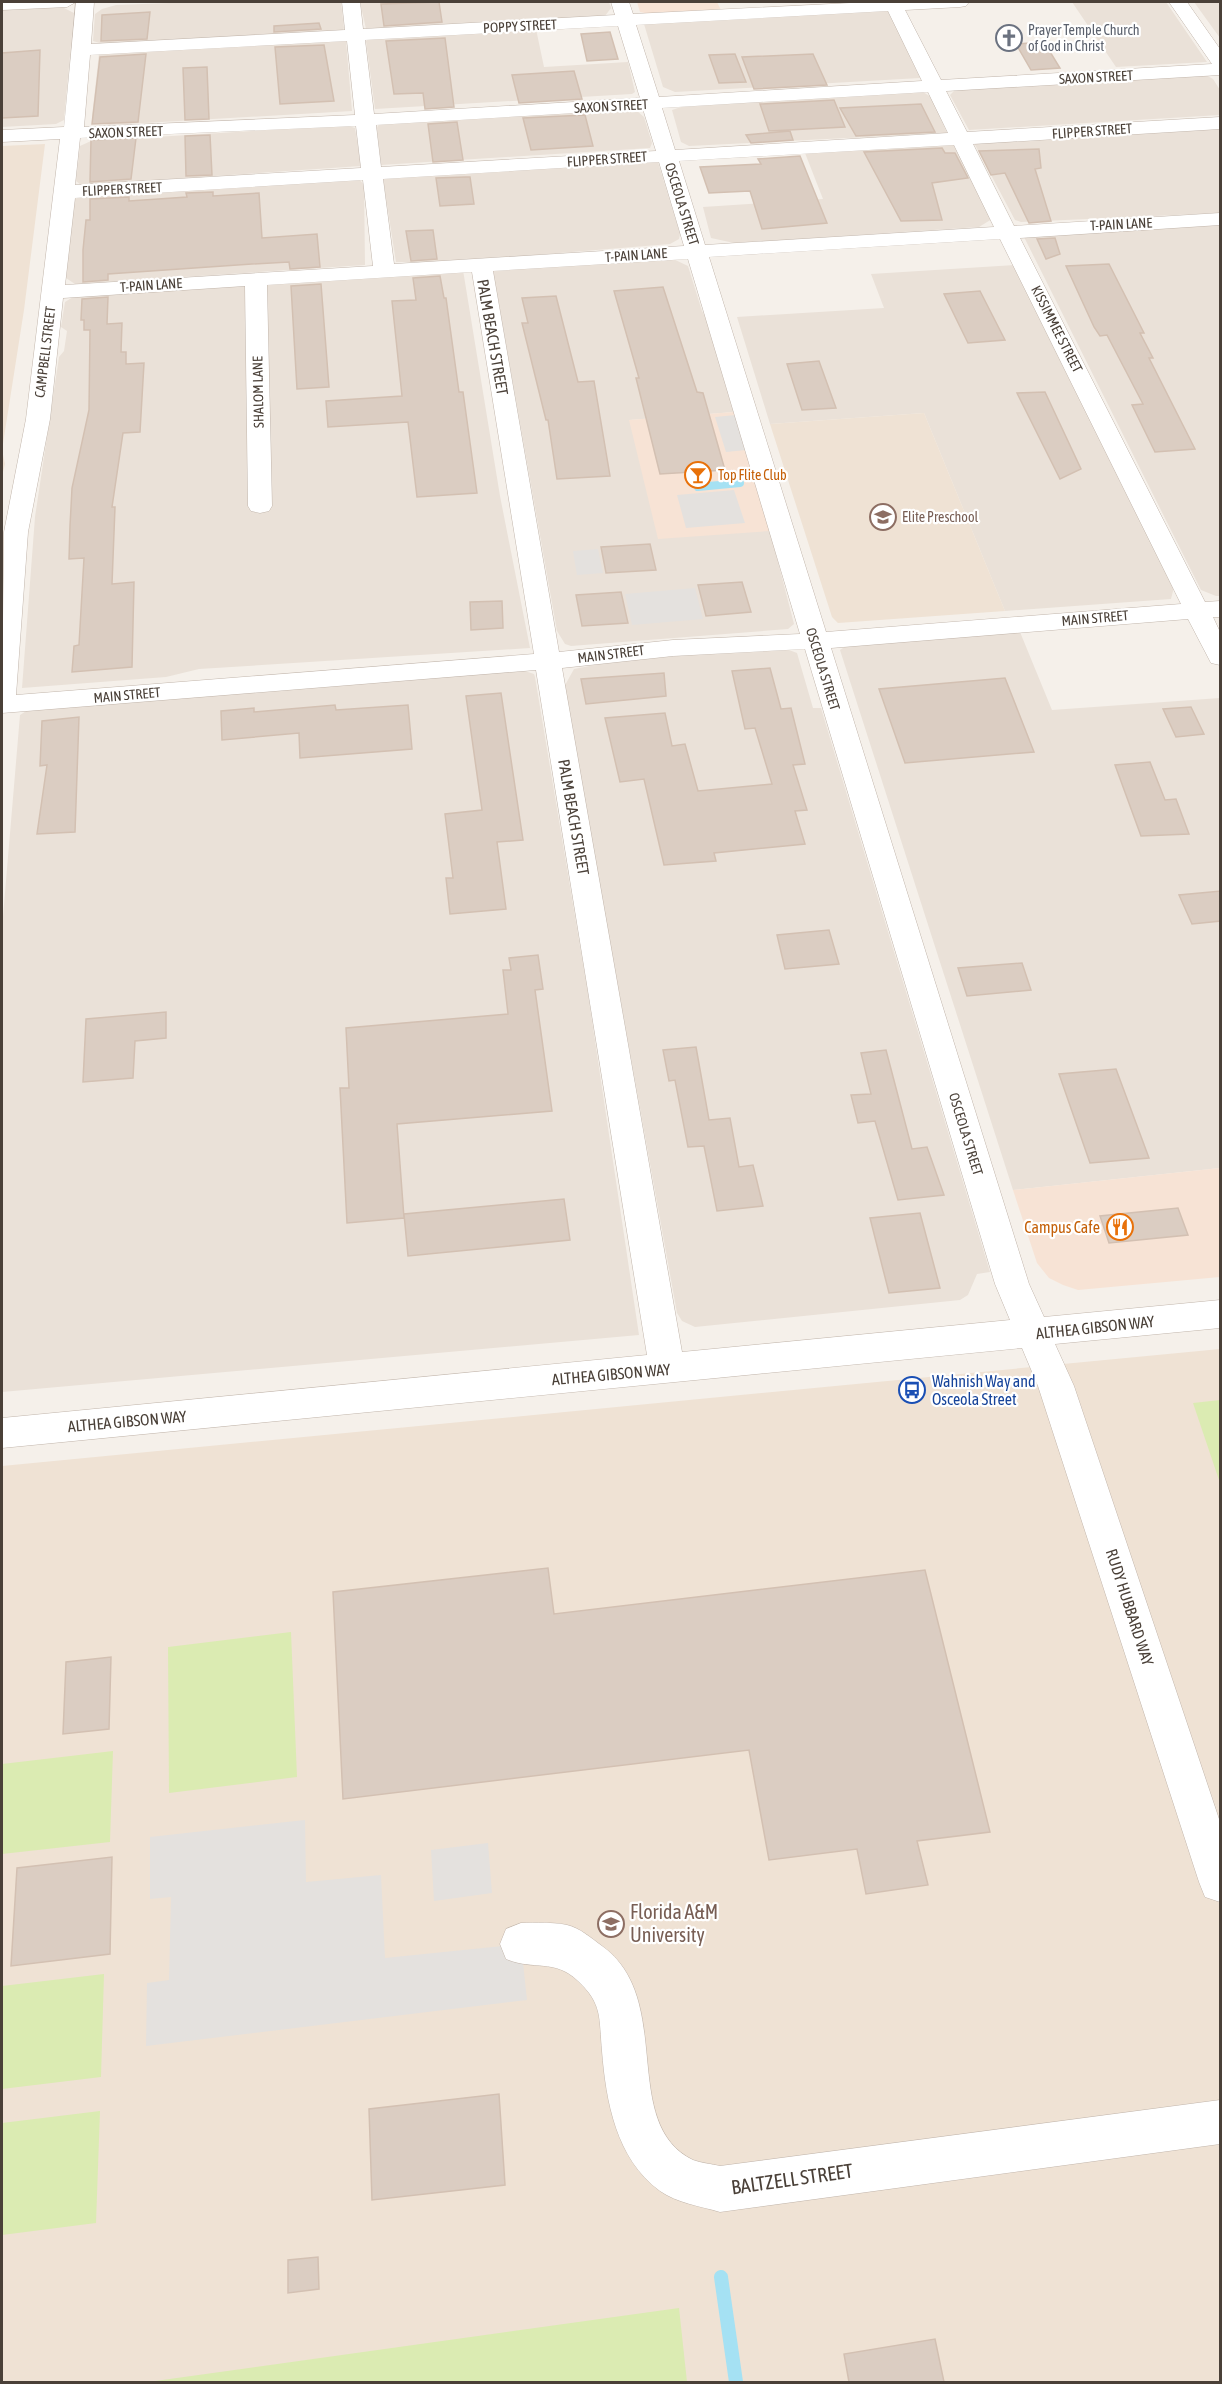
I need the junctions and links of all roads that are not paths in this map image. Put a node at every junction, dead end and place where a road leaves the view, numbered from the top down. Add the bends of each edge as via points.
1 (68, 2) edge
2 (85, 2) edge
3 (351, 2) edge
4 (960, 2) edge
5 (1178, 2) edge
6 (892, 3) edge
7 (2, 4) edge
8 (623, 11) edge
9 (355, 34) junction
10 (81, 50) junction
11 (1221, 62) edge
12 (1221, 69) edge
13 (935, 86) junction
14 (651, 104) junction
15 (366, 120) junction
16 (1221, 123) edge
17 (72, 134) junction
18 (2, 136) edge
19 (962, 139) junction
20 (668, 155) junction
21 (372, 174) junction
22 (65, 192) junction
23 (1221, 219) edge
24 (1008, 231) junction
25 (696, 251) junction
26 (481, 265) junction
27 (384, 271) junction
28 (256, 279) junction
29 (52, 292) junction
30 (260, 506) dead end
31 (1210, 609) edge
32 (815, 641) junction
33 (1221, 657) edge
34 (548, 661) junction
35 (2, 703) edge
36 (1221, 1314) edge
37 (1033, 1334) junction
38 (667, 1369) junction
39 (2, 1433) edge
40 (1221, 1882) edge
41 (521, 1944) dead end
42 (1221, 2122) edge

1 - 7 street
2 - 10 street, CAMPBELL STREET
3 - 9 street
4 - 6 street, POPPY STREET
5 - 11 street
6 - 8 street, POPPY STREET
6 - 13 street, KISSIMMEE STREET
8 - 9 street, POPPY STREET
8 - 14 street, OSCEOLA STREET
9 - 10 street, POPPY STREET
9 - 15 street
10 - 17 street, CAMPBELL STREET
12 - 13 street, SAXON STREET
13 - 14 street, SAXON STREET
13 - 19 street, KISSIMMEE STREET
14 - 15 street, SAXON STREET
14 - 20 street, OSCEOLA STREET
15 - 17 street, SAXON STREET
15 - 21 street
16 - 19 street, FLIPPER STREET
17 - 18 street, SAXON STREET
17 - 22 street, CAMPBELL STREET
19 - 20 street, FLIPPER STREET
19 - 24 street, KISSIMMEE STREET
20 - 21 street, FLIPPER STREET
20 - 25 street, OSCEOLA STREET
21 - 22 street, FLIPPER STREET
21 - 27 street
22 - 29 street, CAMPBELL STREET
23 - 24 street, T-PAIN LANE
24 - 25 street, T-PAIN LANE
24 - 31 street, KISSIMMEE STREET
25 - 26 street, T-PAIN LANE
25 - 32 street, OSCEOLA STREET
26 - 27 street, T-PAIN LANE
26 - 34 street, PALM BEACH STREET
27 - 28 street, T-PAIN LANE
28 - 29 street, T-PAIN LANE
28 - 30 street, SHALOM LANE
29 - 35 street, CAMPBELL STREET via 38,419 16,531
31 - 32 street, MAIN STREET
31 - 33 street, KISSIMMEE STREET
32 - 34 street, MAIN STREET via 673,648
32 - 37 street, OSCEOLA STREET via 1012,1284
34 - 35 street, MAIN STREET
34 - 38 street, PALM BEACH STREET
36 - 37 street, ALTHEA GIBSON WAY
37 - 38 street, ALTHEA GIBSON WAY
37 - 40 street, RUDY HUBBARD WAY via 1056,1386
38 - 39 street, ALTHEA GIBSON WAY
41 - 42 street, BALTZELL STREET via 567,1946 593,1965 614,1989 620,2007 636,2128 651,2153 678,2176 720,2188

